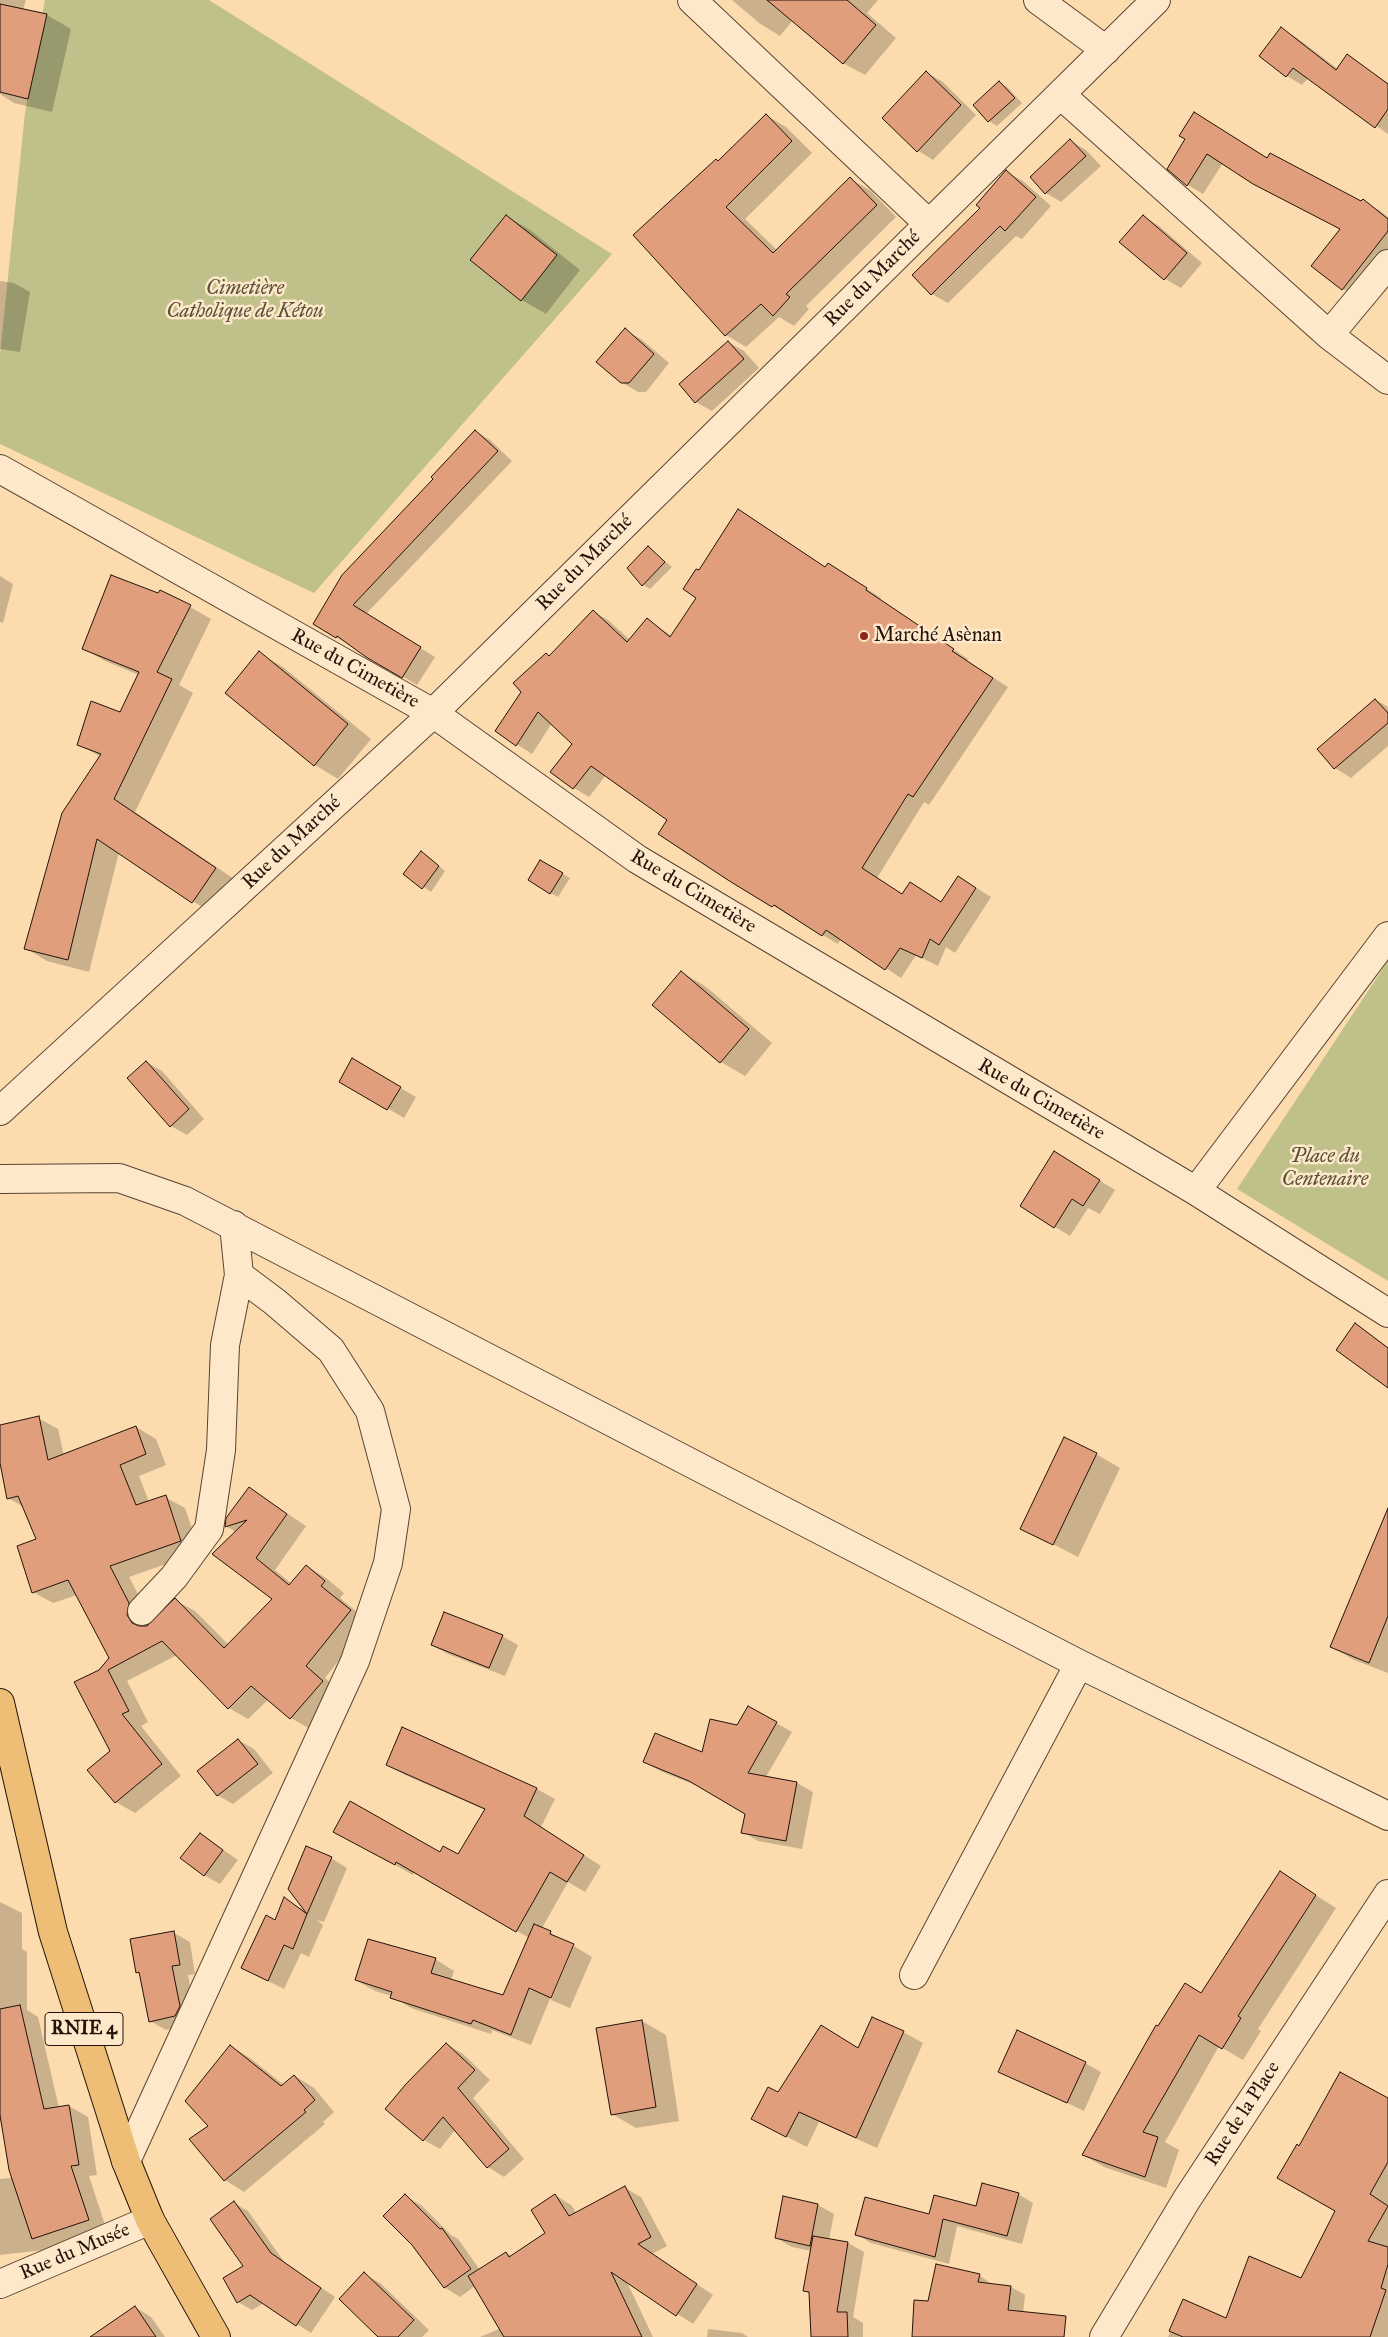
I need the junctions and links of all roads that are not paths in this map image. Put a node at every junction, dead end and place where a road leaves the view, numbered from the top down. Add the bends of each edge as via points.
1 (692, 0) edge
2 (1038, 0) edge
3 (1156, 0) edge
4 (1106, 50) junction
5 (1061, 95) junction
6 (928, 224) junction
7 (1388, 264) edge
8 (1329, 335) junction
9 (1388, 380) edge
10 (0, 469) edge
11 (433, 713) junction
12 (1388, 936) edge
13 (0, 1111) edge
14 (0, 1179) edge
15 (1196, 1191) junction
16 (234, 1225) junction
17 (239, 1275) junction
18 (1388, 1313) edge
19 (142, 1611) dead end
20 (1079, 1664) junction
21 (0, 1703) edge
22 (1388, 1816) edge
23 (1388, 1894) edge
24 (914, 1975) dead end
25 (126, 2161) junction
26 (150, 2220) junction
27 (0, 2284) edge
28 (216, 2337) edge
29 (1104, 2337) edge

1 - 6 street
2 - 4 street
3 - 4 street, Rue du Marché
4 - 5 street, Rue du Marché
5 - 6 street, Rue du Marché
5 - 8 street
6 - 11 street, Rue du Marché
7 - 8 street
8 - 9 street
10 - 11 street, Rue du Cimetière
11 - 13 street, Rue du Marché
11 - 15 street, Rue du Cimetière via 637,860
12 - 15 street
14 - 16 street via 119,1178 185,1200
15 - 18 street, Rue du Cimetière
16 - 17 street
16 - 20 street
17 - 19 street via 225,1345 221,1450 210,1529 174,1577
17 - 25 street via 331,1350 370,1411 396,1509 388,1563 355,1662
20 - 22 street
20 - 24 street
21 - 25 main road, RNIE 4 via 53,1932
23 - 29 street, Rue de la Place via 1186,2199
25 - 26 main road, RNIE 4
26 - 27 street, Rue du Musée
26 - 28 main road, RNIE 4

